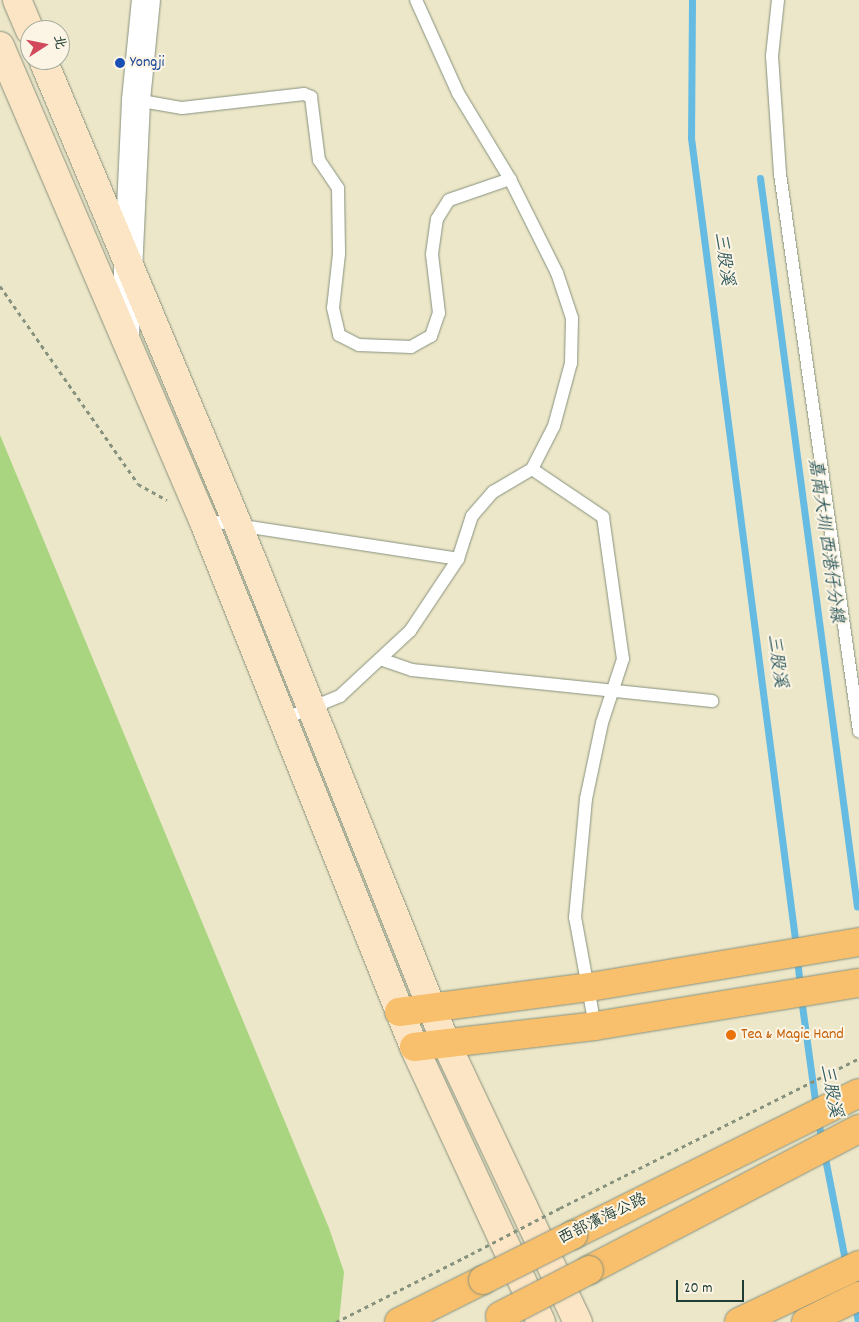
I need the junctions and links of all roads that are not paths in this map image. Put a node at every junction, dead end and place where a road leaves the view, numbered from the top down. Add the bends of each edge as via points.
1 (17, 0) edge
2 (146, 0) edge
3 (416, 0) edge
4 (778, 0) edge
5 (26, 20) edge
6 (0, 46) edge
7 (47, 70) edge
8 (136, 100) junction
9 (510, 179) junction
10 (131, 269) junction
11 (126, 335) junction
12 (532, 469) junction
13 (203, 520) junction
14 (238, 524) junction
15 (458, 559) junction
16 (382, 660) junction
17 (614, 691) junction
18 (712, 701) dead end
19 (311, 708) junction
20 (284, 719) junction
21 (859, 731) edge
22 (859, 942) edge
23 (859, 983) edge
24 (590, 987) junction
25 (432, 1005) junction
26 (400, 1012) junction
27 (595, 1026) junction
28 (445, 1041) junction
29 (414, 1047) junction
30 (849, 1098) edge
31 (852, 1133) edge
32 (859, 1266) edge
33 (848, 1302) edge
34 (404, 1319) edge
35 (495, 1319) edge
36 (541, 1322) edge
37 (578, 1322) edge
38 (739, 1322) edge
39 (806, 1322) edge

1 - 5 main road
2 - 8 street
3 - 9 lane via 458,93
4 - 21 lane via 772,56 780,174
6 - 11 main road
7 - 10 main road
8 - 9 lane via 182,108 304,94 311,97 319,160 338,188 339,254 333,308 339,335 359,345 411,347 431,336 439,313 432,254 437,219 449,200
8 - 10 street
9 - 12 lane via 557,273 572,318 571,363 554,426
10 - 11 street
10 - 14 main road
11 - 13 main road
12 - 15 lane via 493,492 477,510
12 - 17 lane via 603,517 623,660
13 - 14 lane
13 - 20 main road
14 - 15 lane
14 - 19 main road
15 - 16 lane via 410,631
16 - 17 lane via 412,670
16 - 19 lane via 340,696
17 - 18 lane
17 - 24 lane via 602,723 586,799 575,917
19 - 20 lane
19 - 25 main road
20 - 26 main road
22 - 24 main road
23 - 27 main road
24 - 25 main road
24 - 27 lane
25 - 26 main road
25 - 28 main road
26 - 29 main road
27 - 28 main road
28 - 29 main road
28 - 37 main road
29 - 36 main road
30 - 34 main road, 西部濱海公路, bridge
31 - 35 main road, bridge
32 - 38 main road
33 - 39 main road

